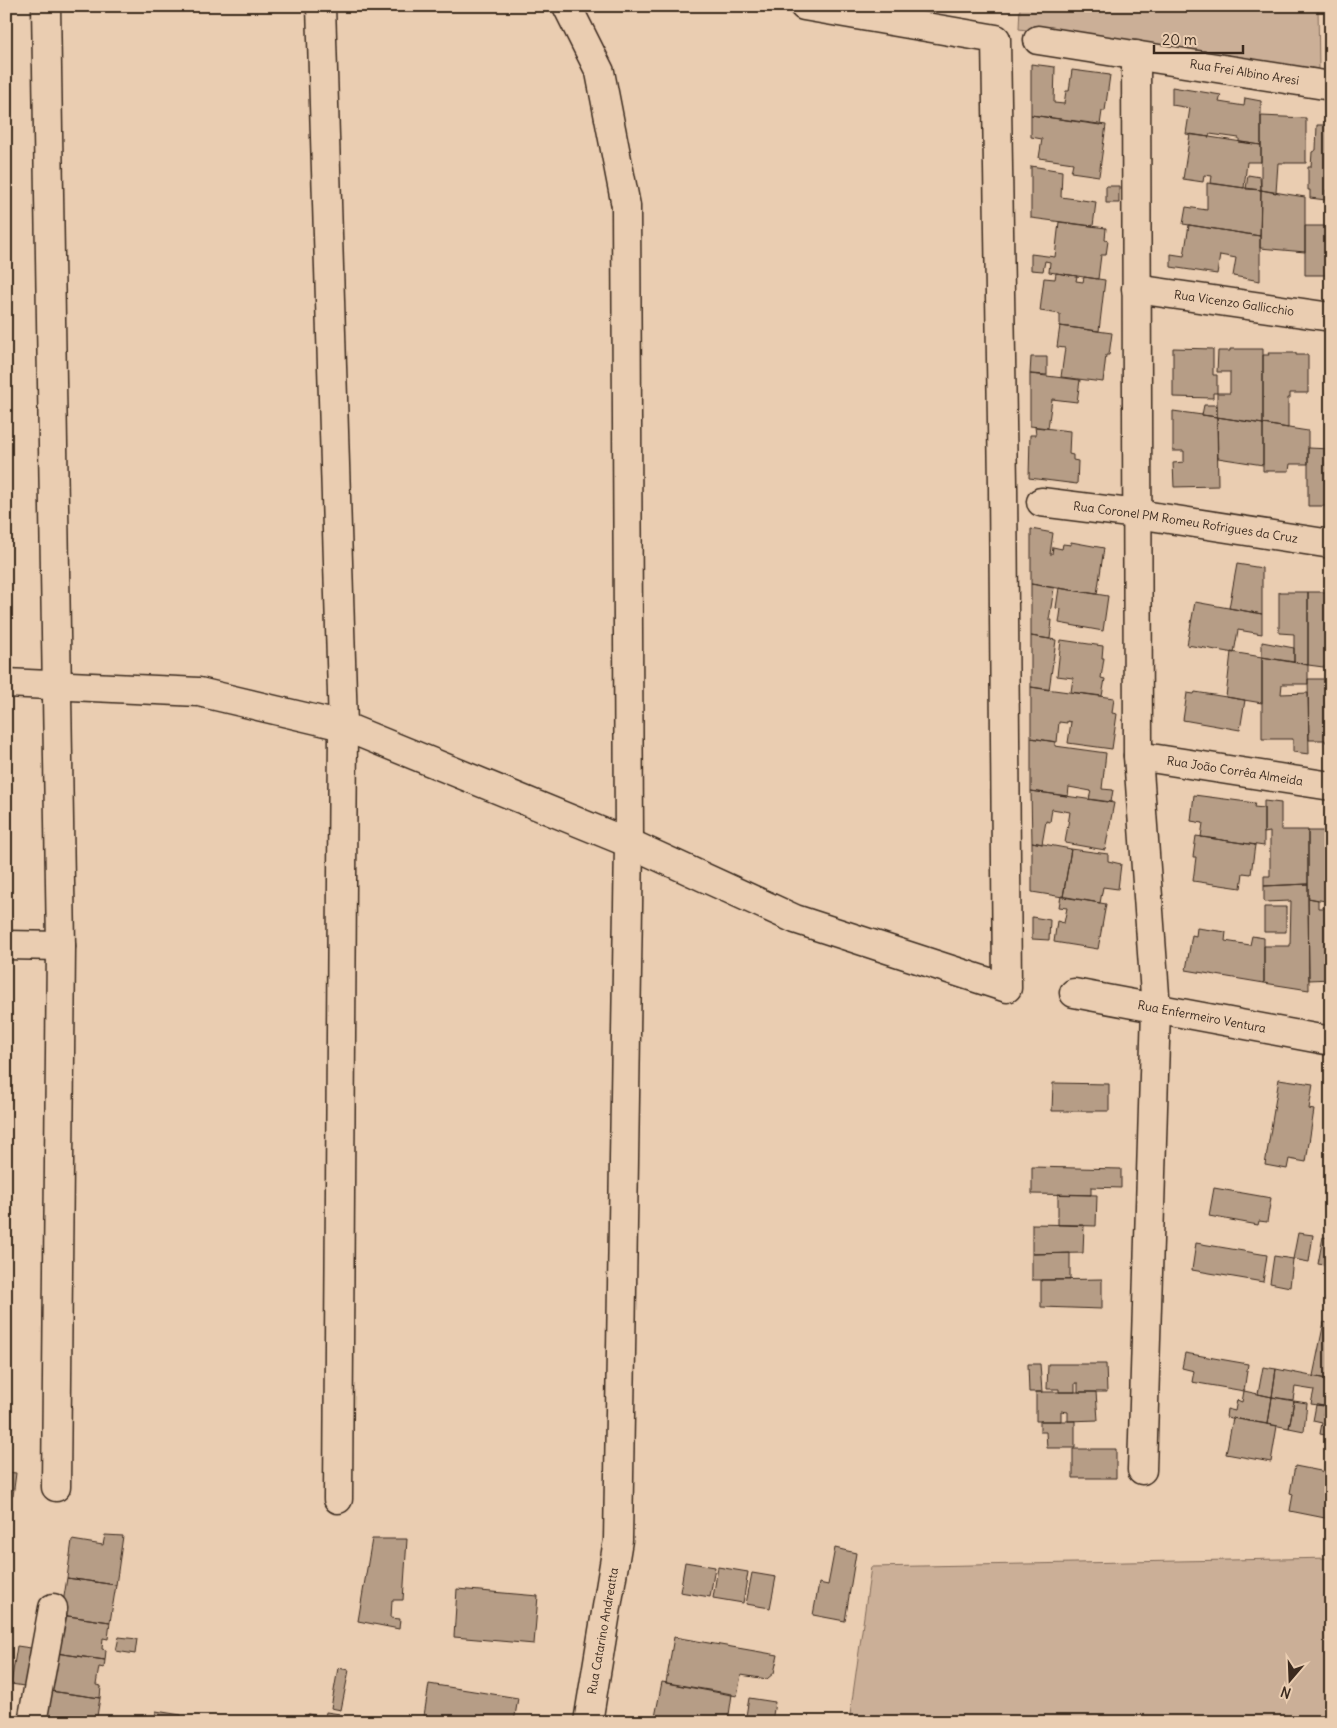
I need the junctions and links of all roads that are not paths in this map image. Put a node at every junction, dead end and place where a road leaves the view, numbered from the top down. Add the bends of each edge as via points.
1 (46, 6) edge
2 (321, 6) edge
3 (567, 6) edge
4 (804, 6) edge
5 (1038, 40) dead end
6 (1136, 56) junction
7 (1331, 86) edge
8 (1136, 289) junction
9 (1331, 317) edge
10 (1041, 502) dead end
11 (1137, 514) junction
12 (1331, 544) edge
13 (6, 683) edge
14 (56, 686) junction
15 (343, 726) junction
16 (1138, 756) junction
17 (1331, 786) edge
18 (629, 843) junction
19 (6, 945) edge
20 (61, 946) junction
21 (1074, 993) dead end
22 (1156, 1009) junction
23 (1331, 1041) edge
24 (1142, 1470) dead end
25 (56, 1487) dead end
26 (338, 1499) dead end
27 (53, 1608) dead end
28 (32, 1722) edge
29 (588, 1722) edge

1 - 14 street
2 - 15 street
3 - 18 street, Rua Catarino Andreatta via 600,72 626,206
4 - 18 street via 996,39 1007,988 795,919
5 - 6 street, Rua Frei Albino Aresi
6 - 7 street, Rua Frei Albino Aresi
6 - 8 street
8 - 9 street, Rua Vicenzo Gallicchio
8 - 11 street
10 - 11 street, Rua Coronel PM Romeu Rofrigues da Cruz
11 - 12 street, Rua Coronel PM Romeu Rofrigues da Cruz
11 - 16 street
13 - 14 street
14 - 15 street via 200,692
14 - 20 street
15 - 18 street
15 - 26 street
16 - 17 street, Rua João Corrêa Almeida
16 - 22 street
18 - 29 street, Rua Catarino Andreatta via 618,1540
19 - 20 street
20 - 25 street
21 - 22 street, Rua Enfermeiro Ventura
22 - 23 street, Rua Enfermeiro Ventura
22 - 24 street
27 - 28 street

